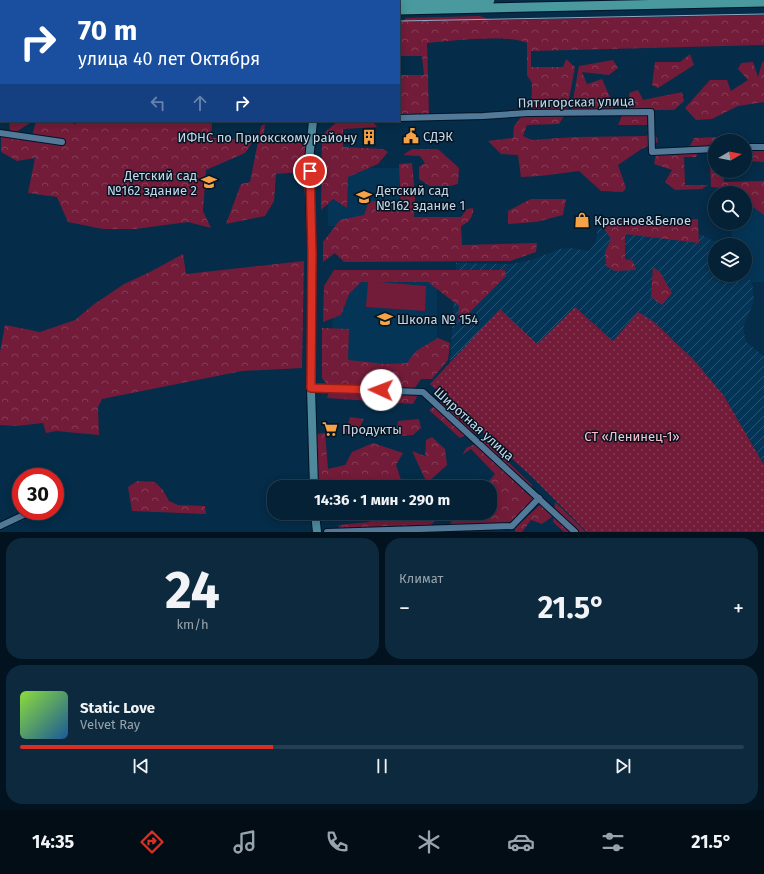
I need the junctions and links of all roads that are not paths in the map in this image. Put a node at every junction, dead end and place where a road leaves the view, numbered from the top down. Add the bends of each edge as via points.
1 (490, 0) edge
2 (400, 1) edge
3 (764, 2) edge
4 (400, 10) edge
5 (400, 118) edge
6 (313, 122) edge
7 (0, 133) edge
8 (62, 142) dead end
9 (752, 147) edge
10 (764, 147) edge
11 (708, 149) edge
12 (311, 388) junction
13 (314, 480) edge
14 (539, 498) junction
15 (13, 520) edge
16 (315, 520) edge
17 (0, 526) edge
18 (512, 529) edge
19 (316, 532) edge
20 (328, 532) edge
21 (575, 532) edge

1 - 2 main road
3 - 4 main road
5 - 11 street, Пятигорская улица via 651,112 652,152
6 - 12 street via 309,160 312,253
7 - 8 street
9 - 10 street
12 - 13 street
12 - 14 street, Широтная улица via 423,392
14 - 18 street
14 - 21 street, Широтная улица
15 - 17 street
16 - 19 street
18 - 20 street

